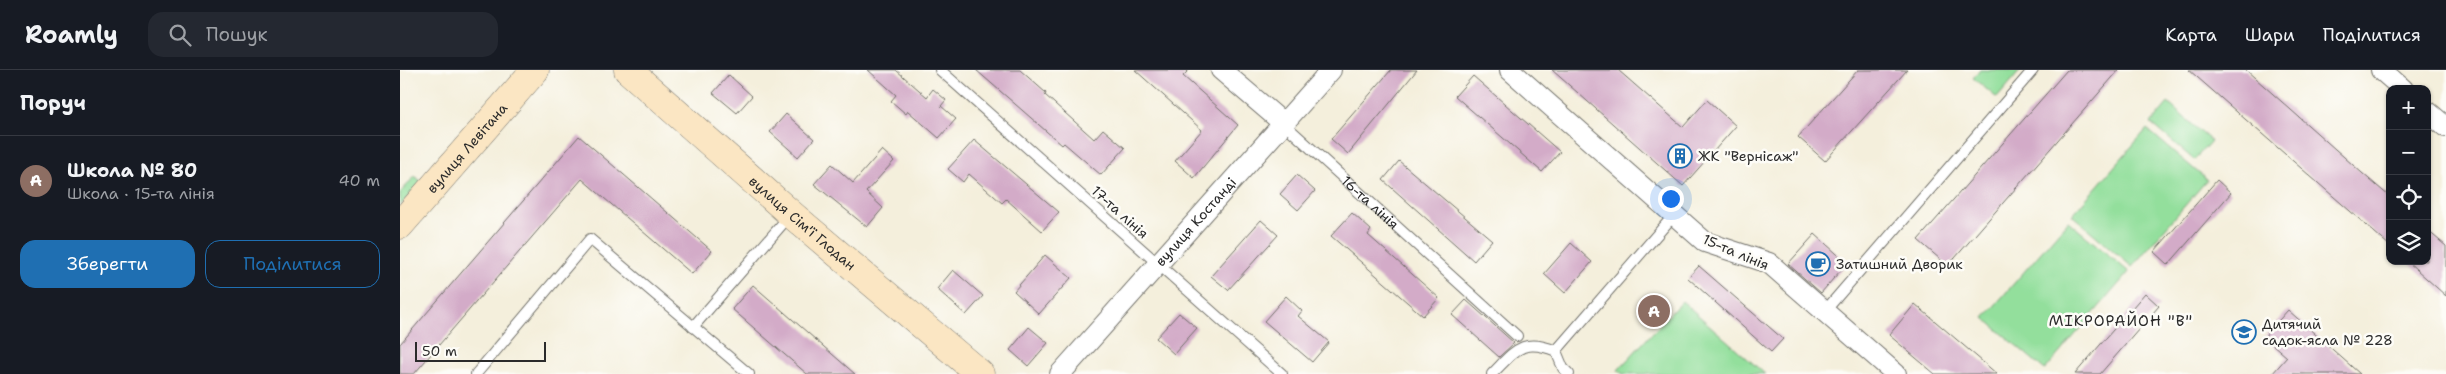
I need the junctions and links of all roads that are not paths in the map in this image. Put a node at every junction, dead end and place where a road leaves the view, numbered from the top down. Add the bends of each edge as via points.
1 (535, 70) edge
2 (628, 70) edge
3 (940, 70) edge
4 (1221, 70) edge
5 (1331, 70) edge
6 (1510, 70) edge
7 (2033, 70) edge
8 (2381, 70) edge
9 (2398, 85) edge
10 (2431, 114) edge
11 (1283, 123) junction
12 (2446, 127) edge
13 (791, 214) junction
14 (1674, 215) junction
15 (400, 225) edge
16 (1158, 265) junction
17 (1825, 311) junction
18 (693, 327) junction
19 (1517, 336) dead end
20 (1556, 351) junction
21 (476, 374) edge
22 (749, 374) edge
23 (980, 374) edge
24 (1060, 374) edge
25 (1282, 374) edge
26 (1492, 374) edge
27 (1569, 374) edge
28 (1896, 374) edge

1 - 15 street, вулиця Левітана
2 - 13 street, вулиця Сім'ї Глодан
3 - 16 lane, 17-та лінія
4 - 11 street, 16-та лінія
5 - 11 street, вулиця Костанді
6 - 14 street, 15-та лінія
7 - 17 lane
8 - 9 street
10 - 12 street
11 - 16 street, вулиця Костанді
11 - 19 lane, 16-та лінія
13 - 18 lane
13 - 23 street, вулиця Сім'ї Глодан
14 - 17 street, 15-та лінія via 1705,242 1769,263
14 - 20 lane
16 - 24 street, вулиця Костанді
16 - 25 lane, 17-та лінія
17 - 28 street, 15-та лінія
18 - 21 lane via 590,239
18 - 22 lane
20 - 26 lane via 1540,344 1518,348
20 - 27 lane

